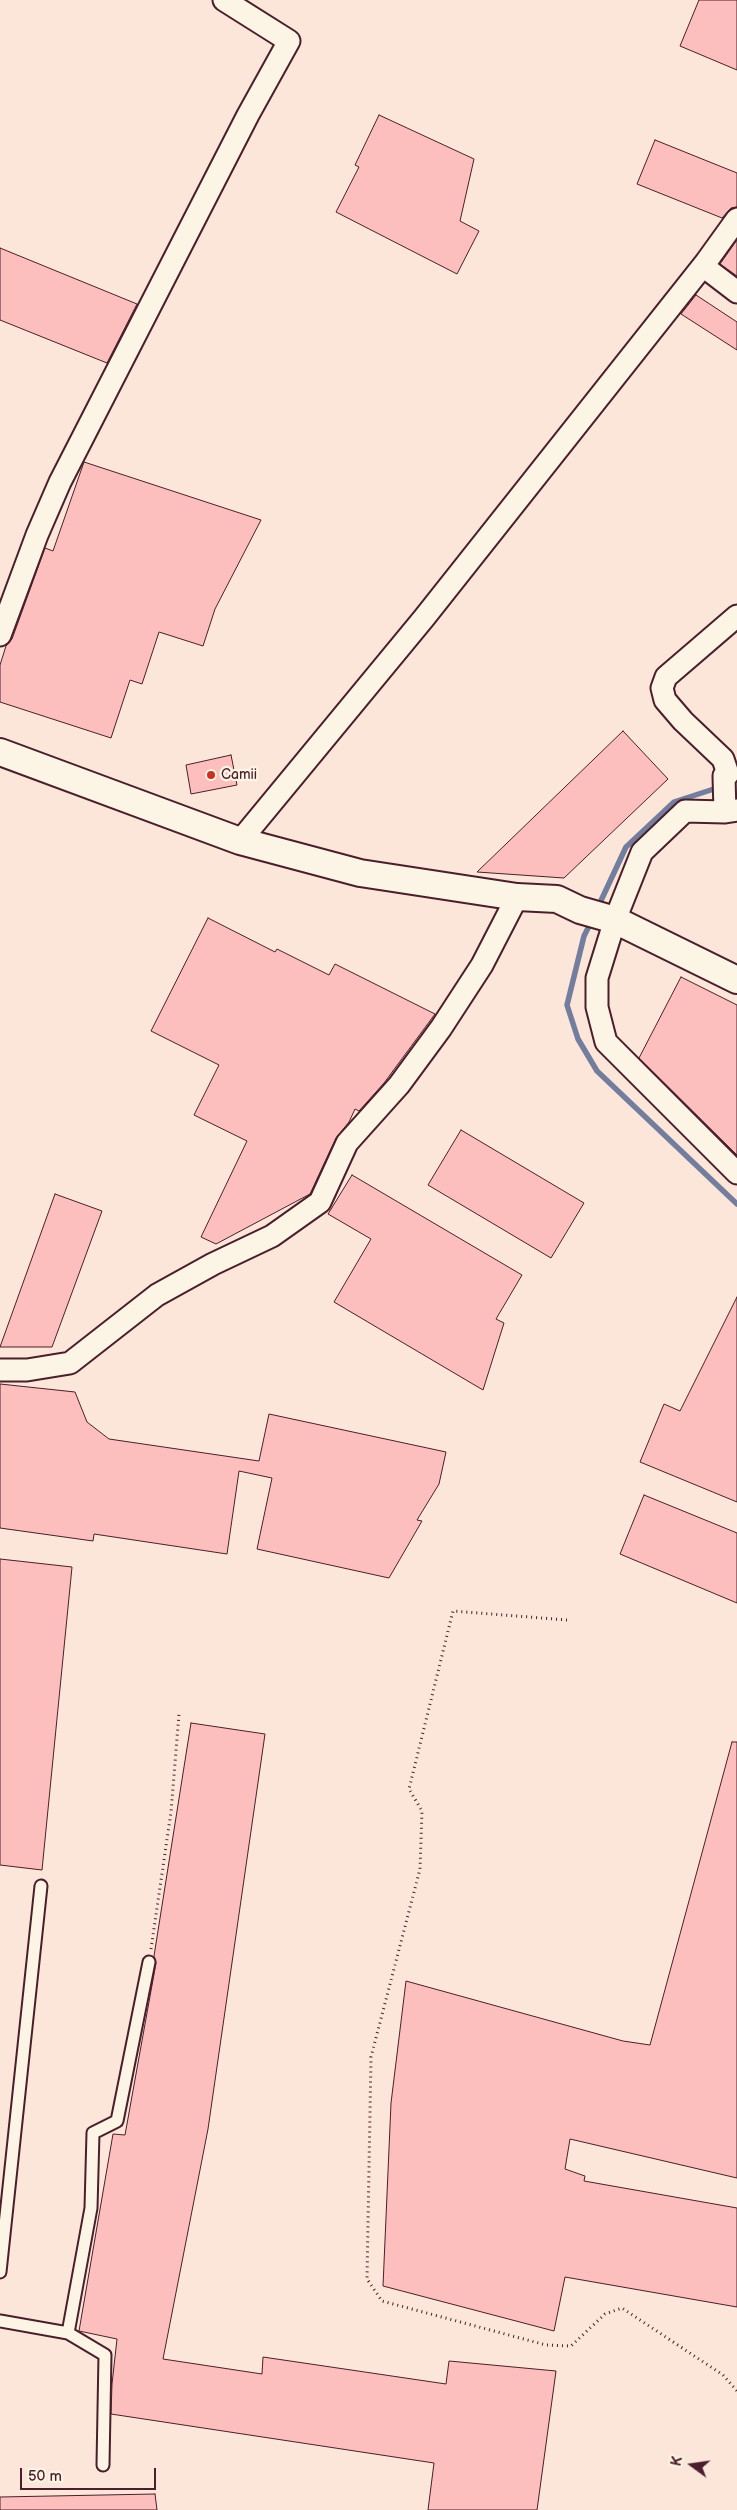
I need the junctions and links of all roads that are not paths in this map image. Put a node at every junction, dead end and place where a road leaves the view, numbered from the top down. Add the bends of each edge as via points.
1 (224, 0) edge
2 (737, 218) edge
3 (703, 266) junction
4 (737, 292) edge
5 (737, 616) edge
6 (0, 635) edge
7 (0, 752) edge
8 (729, 806) edge
9 (240, 841) junction
10 (517, 897) junction
11 (610, 919) junction
12 (737, 980) edge
13 (737, 1173) edge
14 (0, 1370) edge
15 (41, 1886) dead end
16 (149, 1962) road end
17 (0, 2272) edge
18 (0, 2321) edge
19 (68, 2333) junction
20 (103, 2465) dead end

1 - 6 street via 289,41 60,482
2 - 3 street
3 - 4 street
3 - 9 street via 424,618
5 - 8 street via 666,677 662,688 665,700 683,721 723,759 728,774 724,776
7 - 9 street
8 - 11 street via 685,811 642,852
9 - 10 street via 360,873
10 - 11 street via 557,899
10 - 14 street via 482,965 441,1028 399,1084 347,1143 320,1202 272,1236 157,1295 70,1363 27,1370
11 - 12 street
11 - 13 street via 597,978 597,1007 606,1042
15 - 17 lane
16 - 19 lane via 117,2121 93,2133 91,2208
18 - 19 lane
19 - 20 lane via 105,2355

